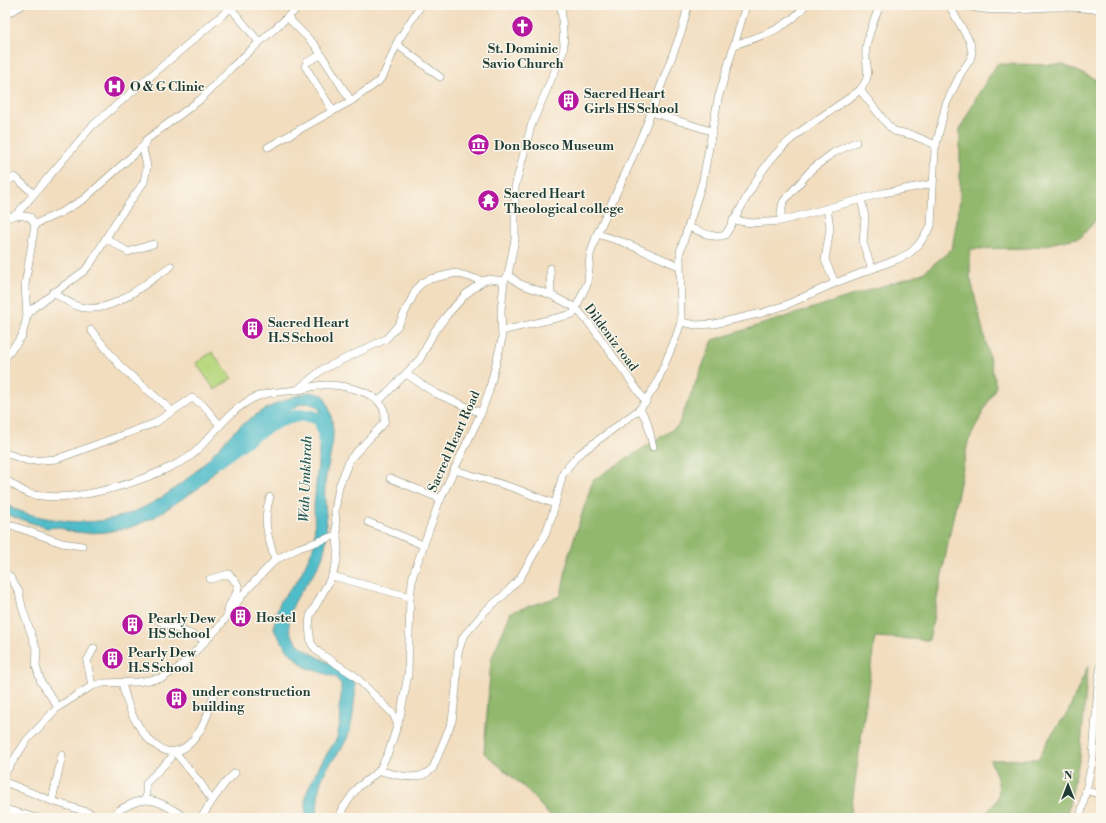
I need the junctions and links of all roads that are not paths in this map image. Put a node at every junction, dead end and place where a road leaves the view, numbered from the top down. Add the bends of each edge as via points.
1 (23, 5) edge
2 (300, 5) edge
3 (421, 5) edge
4 (561, 5) edge
5 (688, 5) edge
6 (746, 5) edge
7 (805, 5) edge
8 (880, 5) edge
9 (949, 5) edge
10 (962, 5) edge
11 (232, 6) edge
12 (1101, 9) edge
13 (5, 15) edge
14 (287, 17) junction
15 (259, 42) junction
16 (396, 44) junction
17 (734, 45) junction
18 (321, 55) junction
19 (440, 77) dead end
20 (860, 90) junction
21 (351, 101) junction
22 (332, 111) junction
23 (651, 112) junction
24 (711, 131) junction
25 (856, 142) dead end
26 (936, 145) junction
27 (143, 146) junction
28 (268, 147) dead end
29 (5, 182) edge
30 (932, 184) junction
31 (34, 194) junction
32 (861, 199) junction
33 (827, 208) junction
34 (16, 215) junction
35 (5, 218) edge
36 (733, 220) junction
37 (781, 221) junction
38 (35, 224) junction
39 (688, 227) junction
40 (597, 234) junction
41 (106, 238) junction
42 (152, 244) dead end
43 (171, 266) dead end
44 (679, 266) junction
45 (550, 268) dead end
46 (872, 269) junction
47 (506, 278) junction
48 (483, 281) junction
49 (835, 283) junction
50 (53, 292) junction
51 (551, 295) junction
52 (576, 308) junction
53 (27, 316) junction
54 (680, 322) junction
55 (91, 330) dead end
56 (502, 331) junction
57 (5, 358) edge
58 (406, 374) junction
59 (297, 390) junction
60 (379, 401) junction
61 (646, 402) junction
62 (640, 409) junction
63 (172, 411) junction
64 (481, 412) junction
65 (219, 424) junction
66 (653, 447) dead end
67 (5, 453) edge
68 (455, 470) junction
69 (390, 478) dead end
70 (5, 479) edge
71 (270, 497) dead end
72 (441, 499) junction
73 (555, 504) junction
74 (368, 522) dead end
75 (5, 523) edge
76 (338, 535) junction
77 (423, 545) junction
78 (82, 546) dead end
79 (275, 560) junction
80 (5, 572) edge
81 (332, 576) junction
82 (210, 579) dead end
83 (410, 597) junction
84 (228, 614) junction
85 (159, 621) dead end
86 (205, 640) junction
87 (94, 648) dead end
88 (1101, 664) edge
89 (122, 683) junction
90 (92, 686) junction
91 (213, 697) dead end
92 (58, 707) junction
93 (398, 725) junction
94 (62, 755) dead end
95 (173, 755) junction
96 (379, 771) junction
97 (5, 773) edge
98 (235, 773) dead end
99 (5, 782) edge
100 (1086, 790) junction
101 (1101, 795) edge
102 (146, 798) junction
103 (52, 801) junction
104 (212, 801) junction
105 (5, 809) edge
106 (90, 813) dead end
107 (37, 818) edge
108 (112, 818) edge
109 (186, 818) edge
110 (201, 818) edge
111 (339, 818) edge
112 (1080, 818) edge

1 - 13 street
2 - 14 street
3 - 16 street
4 - 47 street, Sacred Heart Road via 564,46 531,126 515,188 516,229
5 - 23 street via 682,30
6 - 17 street
7 - 17 street via 782,26
8 - 20 street via 866,46 869,76
9 - 26 street via 970,42 972,53 946,104
10 - 12 street via 994,11 1064,7
11 - 15 street
11 - 31 street via 92,126
14 - 15 street
14 - 18 street via 315,45
15 - 27 street via 201,98 146,140
16 - 19 street
16 - 21 street via 382,78
17 - 24 street
18 - 21 street
18 - 22 street via 307,62 305,66
20 - 26 street via 894,131
20 - 36 street via 787,142 769,161 753,184
21 - 22 street
22 - 28 street
23 - 24 street
23 - 40 street
24 - 39 street via 703,180
25 - 37 street via 832,153 812,169 783,202
26 - 30 street
27 - 38 street via 84,199
27 - 41 street via 148,166 146,177
29 - 31 street via 15,177
30 - 32 street
30 - 46 street via 931,226 926,235 910,253
31 - 34 street
32 - 33 street
32 - 46 street via 865,217 864,243
33 - 37 street
33 - 49 street via 830,228 825,260
34 - 35 street
34 - 38 street via 30,217
36 - 37 street via 752,223
36 - 39 street via 725,235 720,237
38 - 53 street via 25,285
39 - 44 street via 680,252
40 - 44 street
40 - 52 street via 590,254 588,282
41 - 42 street via 128,252
41 - 50 street via 84,271
43 - 50 street via 120,300 104,307 79,307
44 - 54 street
45 - 51 street
46 - 49 street
47 - 48 street
47 - 51 street, Dildeniz road
47 - 56 street, Sacred Heart Road via 501,311
48 - 58 street via 466,294 447,315 434,332 420,359
48 - 59 street via 456,273 430,278 417,288 399,324 386,339 323,369
49 - 54 street via 786,306 762,313 714,324 696,325
50 - 53 street
51 - 52 street, Dildeniz road
52 - 56 street via 569,316
52 - 61 street, Dildeniz road
53 - 57 street via 22,336
54 - 61 street via 676,337
55 - 63 street via 121,367
56 - 64 street, Sacred Heart Road via 489,391
58 - 60 street
58 - 64 street via 435,393
59 - 60 street via 324,385 348,387
59 - 65 street via 273,392 256,397
60 - 76 street via 385,412 384,423 350,459 339,486 335,511
61 - 62 street
62 - 66 street via 648,421
62 - 73 street via 601,436 569,464 563,473
63 - 65 street via 192,398 197,400
63 - 67 street via 155,423 57,459 30,461
64 - 68 street, Sacred Heart Road
65 - 70 street via 192,454 179,463 142,480 116,488 43,496 28,494
68 - 72 street, Sacred Heart Road
68 - 73 street
69 - 72 street
71 - 79 street via 265,522
72 - 77 street, Sacred Heart Road
73 - 96 street via 544,535 520,578 472,625 460,644 452,721 433,768 428,773 415,777
74 - 77 street
75 - 78 street via 62,543
76 - 79 street
76 - 81 street via 338,549
77 - 83 street, Sacred Heart Road via 413,575
79 - 84 street
80 - 92 street via 19,592 38,651 36,666 41,682
81 - 83 street
81 - 93 street via 310,616 311,644 355,676 393,714
82 - 84 street via 229,574 238,585 237,592 228,606
83 - 93 street, Sacred Heart Road via 408,675
84 - 86 street
85 - 86 street
86 - 89 street via 180,667 162,678
87 - 90 street via 87,661
88 - 100 street via 1095,740
89 - 90 street
89 - 95 street via 132,716 146,736
90 - 92 street
91 - 95 street via 208,718 200,733 186,748
92 - 97 street via 31,735
93 - 96 street, Sacred Heart Road
94 - 103 street
95 - 102 street via 146,782
95 - 104 street via 202,785
96 - 111 street via 358,786
98 - 104 street via 224,783
99 - 103 street
100 - 101 street
100 - 112 street
102 - 108 street via 119,810
102 - 109 street
103 - 106 street
104 - 110 street
105 - 107 street

